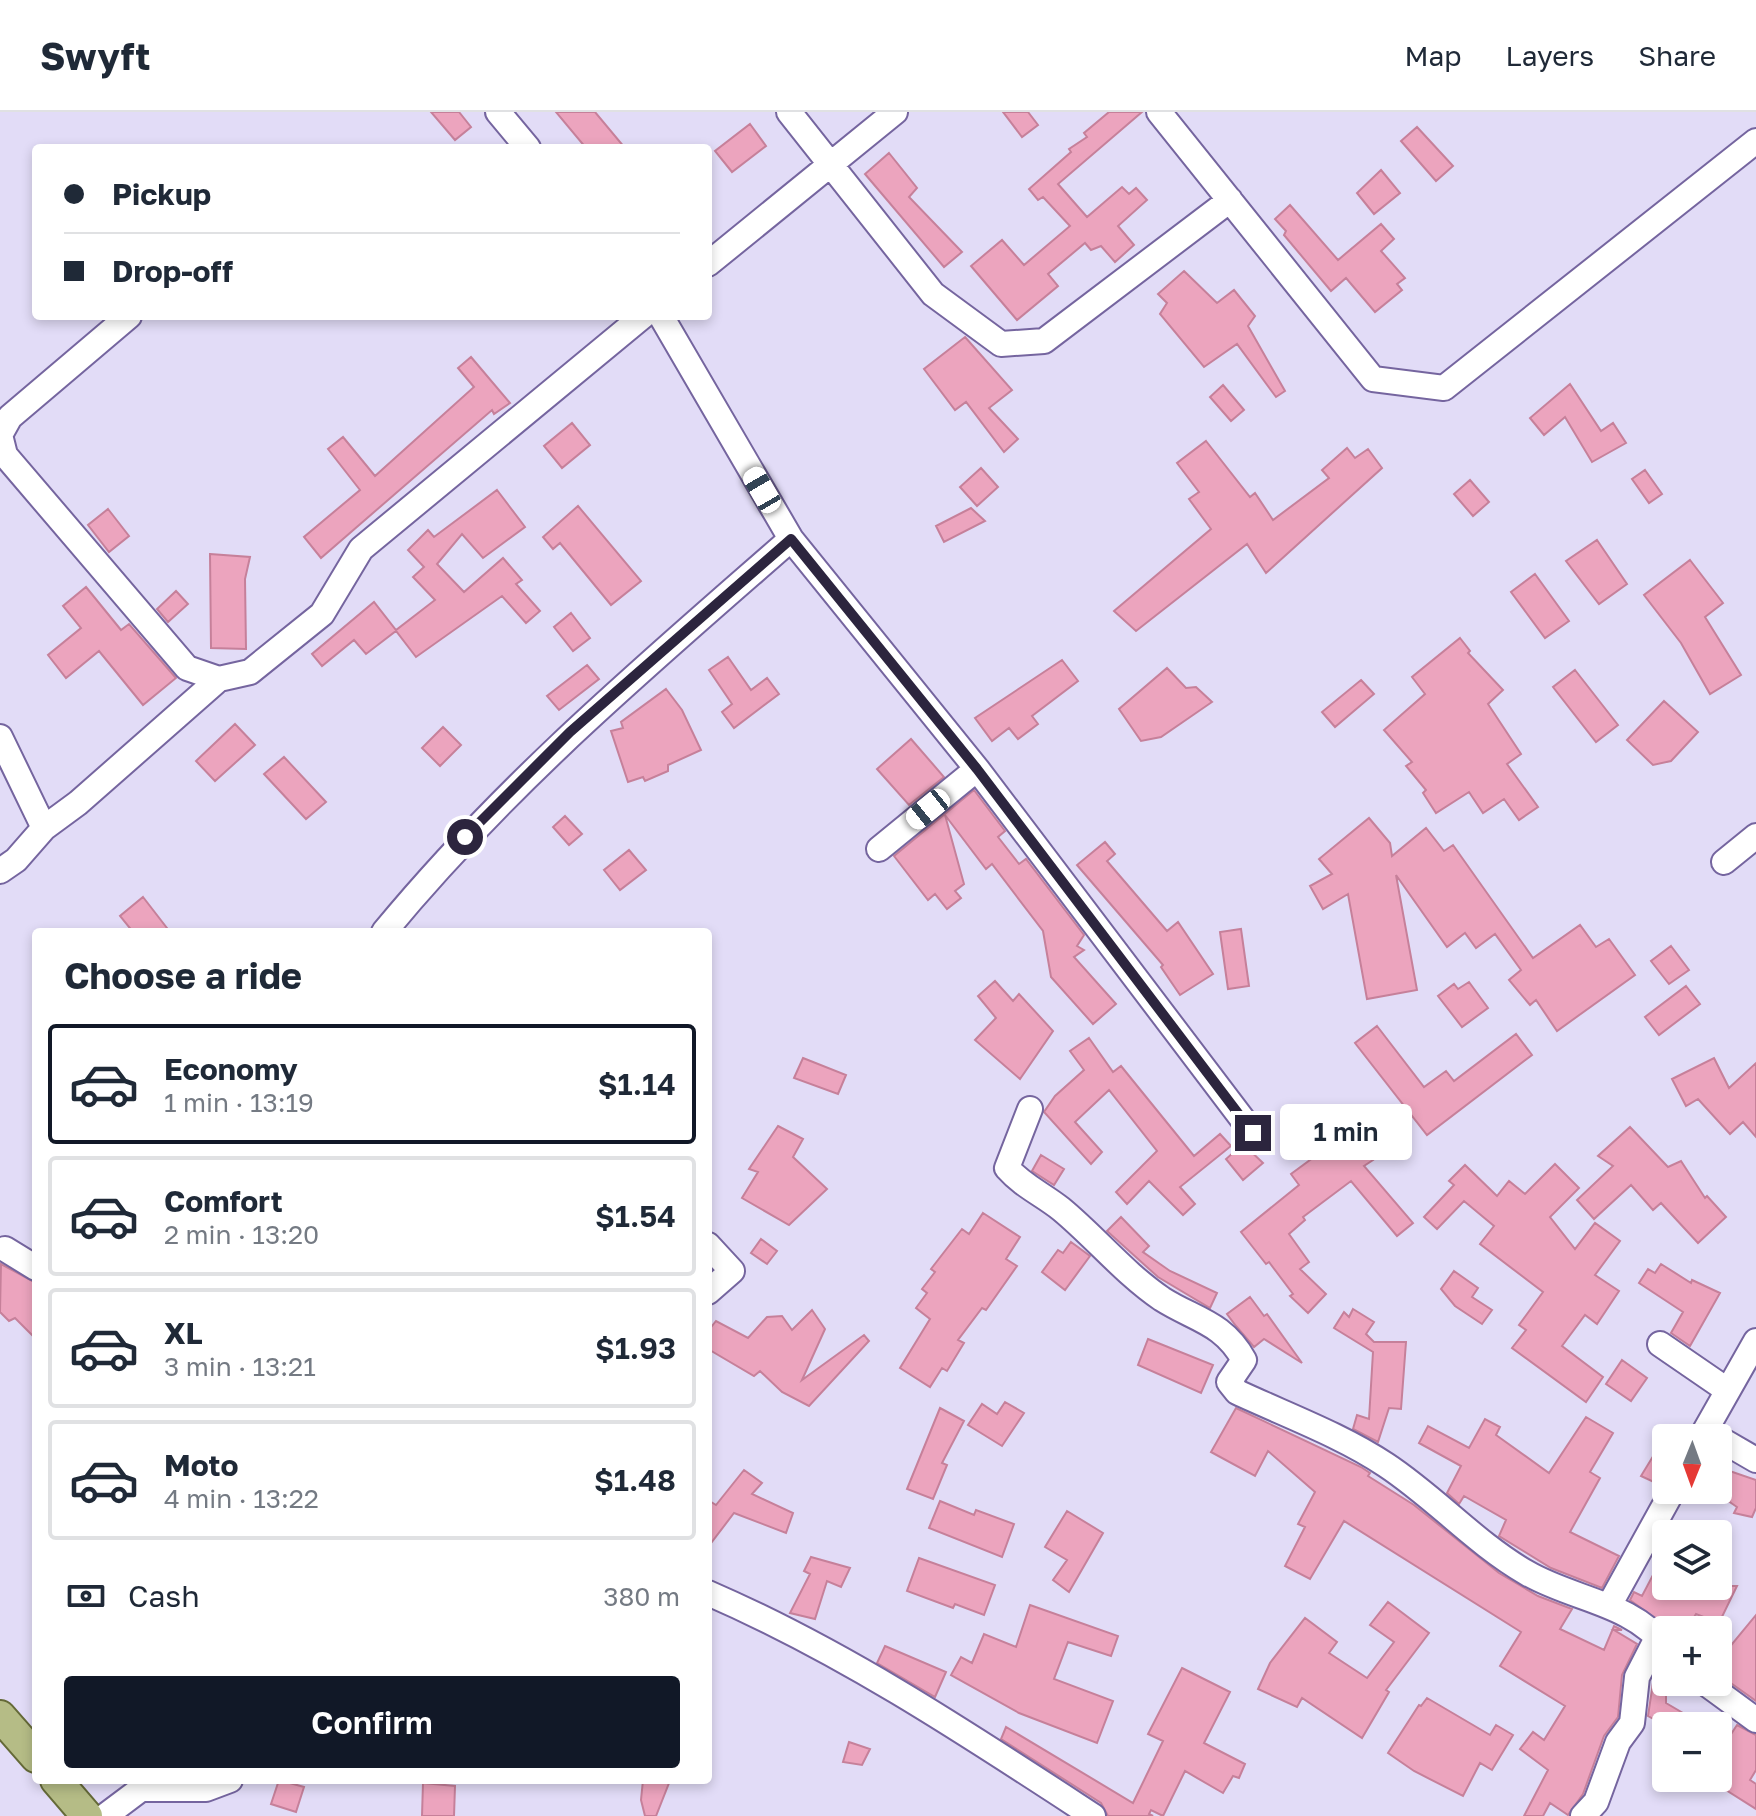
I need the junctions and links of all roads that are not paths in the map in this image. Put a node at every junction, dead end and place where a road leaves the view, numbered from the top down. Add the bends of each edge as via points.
1 (498, 112) edge
2 (789, 112) edge
3 (895, 112) edge
4 (1159, 112) edge
5 (1756, 141) edge
6 (525, 144) edge
7 (831, 166) junction
8 (1230, 200) junction
9 (712, 261) edge
10 (124, 320) edge
11 (638, 320) edge
12 (663, 320) edge
13 (791, 539) junction
14 (219, 679) junction
15 (0, 737) edge
16 (977, 769) junction
17 (44, 828) junction
18 (1756, 836) edge
19 (879, 849) dead end
20 (1724, 862) dead end
21 (0, 871) edge
22 (387, 928) edge
23 (1030, 1109) dead end
24 (1253, 1133) dead end
25 (5, 1249) dead end
26 (712, 1249) edge
27 (32, 1266) edge
28 (712, 1288) edge
29 (1756, 1341) edge
30 (1660, 1344) dead end
31 (1727, 1390) junction
32 (1714, 1424) edge
33 (1732, 1447) edge
34 (1756, 1460) edge
35 (1665, 1504) edge
36 (712, 1595) edge
37 (1610, 1604) junction
38 (1652, 1635) edge
39 (1652, 1656) edge
40 (1723, 1696) edge
41 (0, 1716) edge
42 (1756, 1720) edge
43 (32, 1752) edge
44 (59, 1784) edge
45 (219, 1784) edge
46 (87, 1816) edge
47 (105, 1816) edge
48 (1093, 1816) edge
49 (1583, 1816) edge

1 - 6 street
2 - 7 street
3 - 7 street
4 - 8 street
5 - 8 street via 1444,388 1373,379
7 - 8 street via 933,294 1001,344 1044,341
7 - 9 street
10 - 14 street via 10,417 0,435 5,455 187,668
11 - 14 street via 361,549 322,614 250,672
12 - 13 street
13 - 16 street
13 - 22 street via 538,763 447,856
14 - 17 street
15 - 17 street
16 - 19 street
16 - 24 street
17 - 21 street
18 - 20 street
23 - 37 street via 1007,1168 1162,1299 1202,1317 1234,1342 1244,1360 1229,1382 1237,1392 1386,1464 1530,1575
25 - 27 street
26 - 28 street via 732,1271
29 - 31 street
30 - 31 street
31 - 32 street
33 - 34 street
35 - 37 street
36 - 48 street via 766,1618 948,1722
37 - 38 street
39 - 49 street via 1637,1677 1632,1723 1606,1770 1596,1802
40 - 42 street
41 - 43 main road
44 - 46 main road
45 - 47 street via 206,1789 141,1789

